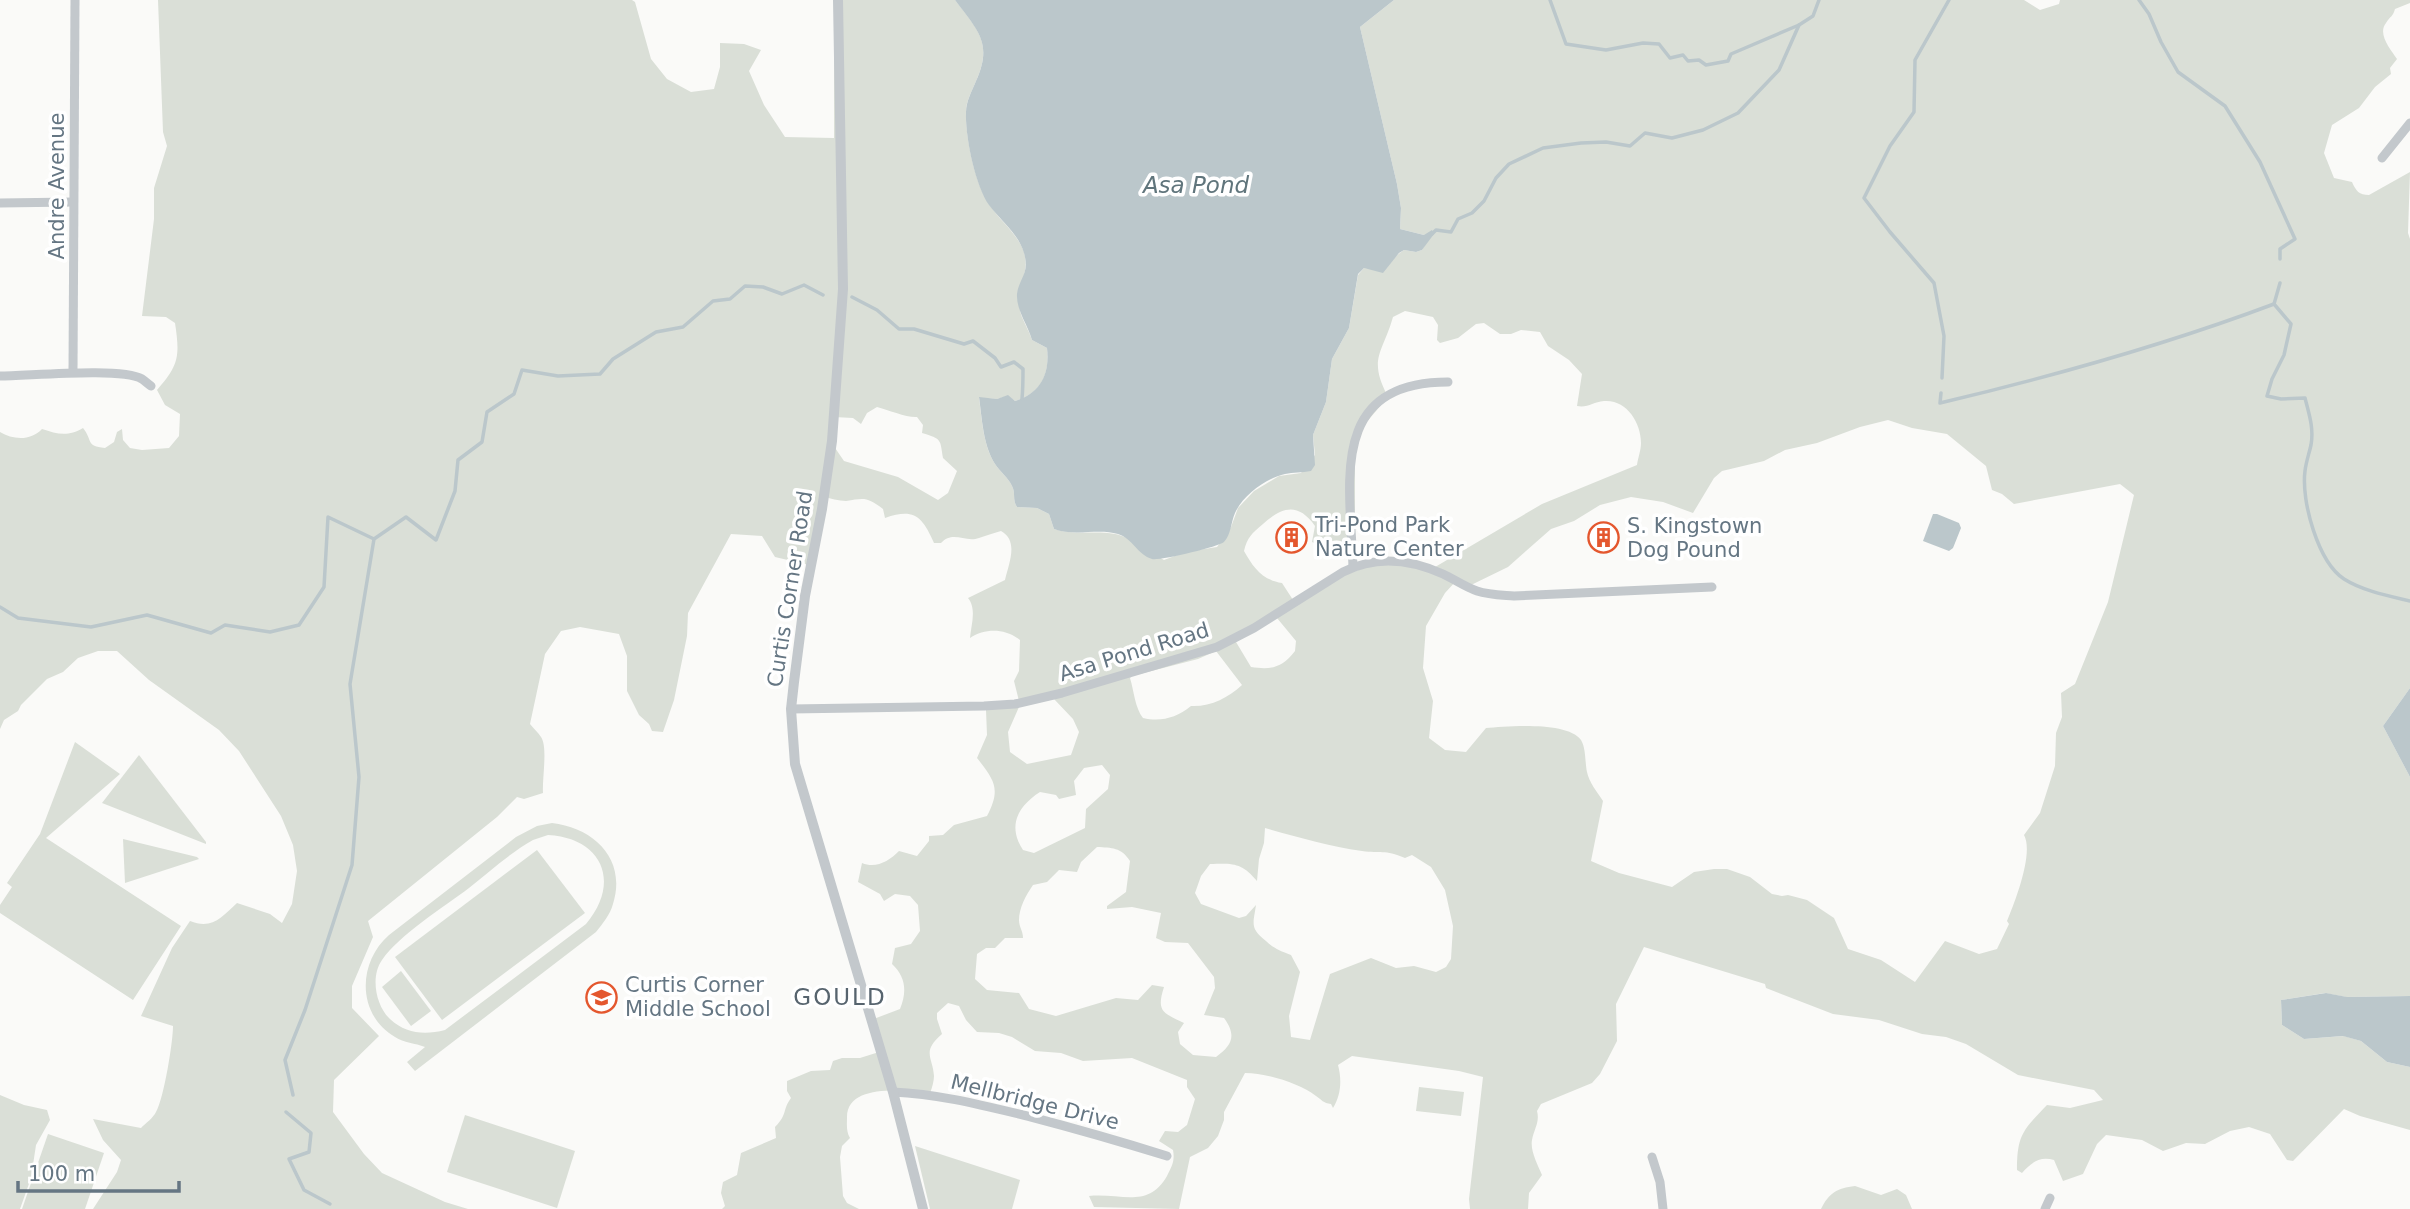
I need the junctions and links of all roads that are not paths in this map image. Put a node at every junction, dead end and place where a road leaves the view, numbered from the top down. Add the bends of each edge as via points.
1 (75, 0) edge
2 (838, 0) edge
3 (2410, 123) edge
4 (2382, 158) dead end
5 (73, 202) junction
6 (0, 203) edge
7 (73, 372) junction
8 (0, 376) edge
9 (1447, 382) dead end
10 (150, 386) dead end
11 (1353, 567) junction
12 (1712, 587) dead end
13 (791, 709) junction
14 (893, 1092) junction
15 (1167, 1156) dead end
16 (1652, 1157) dead end
17 (2050, 1198) dead end
18 (923, 1209) edge
19 (1663, 1209) edge
20 (2045, 1209) edge

1 - 5 street, Andre Avenue
2 - 13 street, Curtis Corner Road via 843,289 832,442
3 - 4 street
5 - 6 street
5 - 7 street, Andre Avenue
7 - 8 street
7 - 10 street via 141,378
9 - 11 street via 1396,389 1371,408 1359,429 1349,467
11 - 12 street, Asa Pond Road via 1407,561 1473,590 1508,596
11 - 13 street, Asa Pond Road via 1217,647 1062,693 984,706
13 - 14 street, Curtis Corner Road via 795,764
14 - 15 street, Mellbridge Drive via 925,1093 1007,1111
14 - 18 street, Curtis Corner Road
16 - 19 street
17 - 20 street

